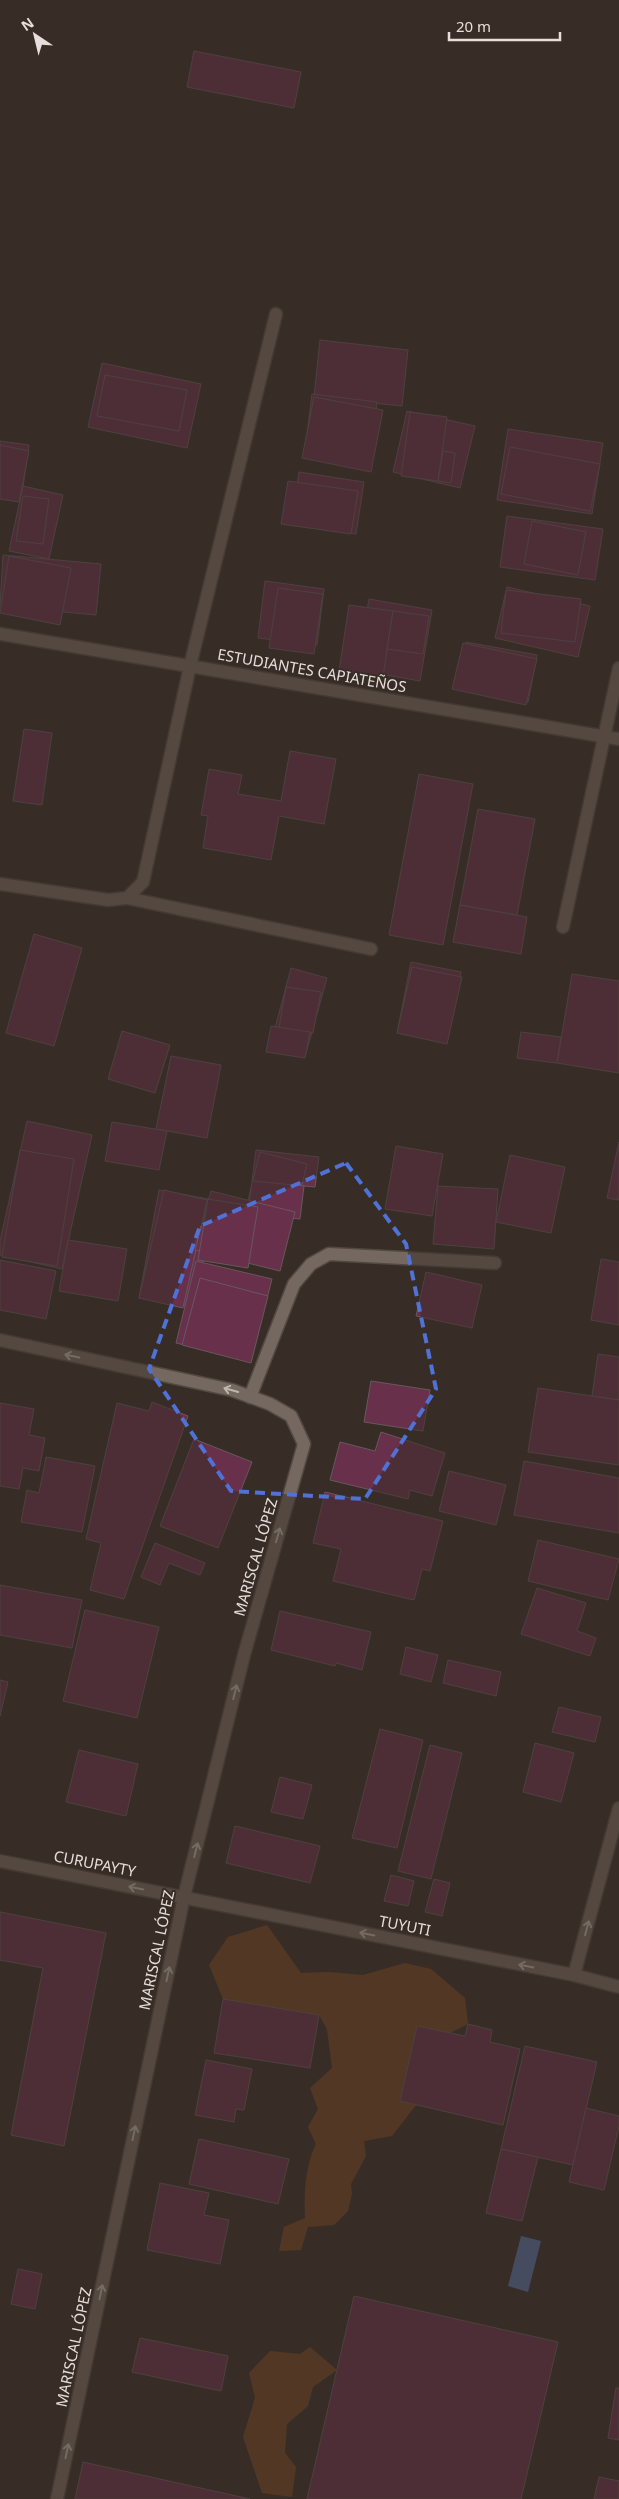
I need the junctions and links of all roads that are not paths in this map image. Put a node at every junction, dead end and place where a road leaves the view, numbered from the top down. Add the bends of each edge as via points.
1 (276, 314) dead end
2 (0, 634) edge
3 (190, 666) junction
4 (619, 668) edge
5 (605, 735) junction
6 (619, 739) edge
7 (0, 884) edge
8 (127, 898) junction
9 (563, 927) dead end
10 (371, 949) dead end
11 (495, 1263) dead end
12 (0, 1340) edge
13 (250, 1397) junction
14 (619, 1808) edge
15 (0, 1860) edge
16 (184, 1897) junction
17 (574, 1975) junction
18 (619, 1987) edge
19 (57, 2499) edge

1 - 3 street
2 - 3 street, ESTUDIANTES CAPIATEÑOS
3 - 5 street, ESTUDIANTES CAPIATEÑOS
3 - 8 street via 143,882
4 - 5 street
5 - 6 street, ESTUDIANTES CAPIATEÑOS
5 - 9 street
7 - 8 street via 108,900
8 - 10 street
11 - 13 street via 328,1254 311,1264 294,1284
13 -> 12 street via 232,1390
16 -> 13 street, MARISCAL LÓPEZ via 244,1655 304,1444 291,1416
17 -> 14 street
16 -> 15 street, CURUPAYTY
17 -> 16 street, TUYUTI
19 -> 16 street, MARISCAL LÓPEZ
17 - 18 street, TUYUTI

